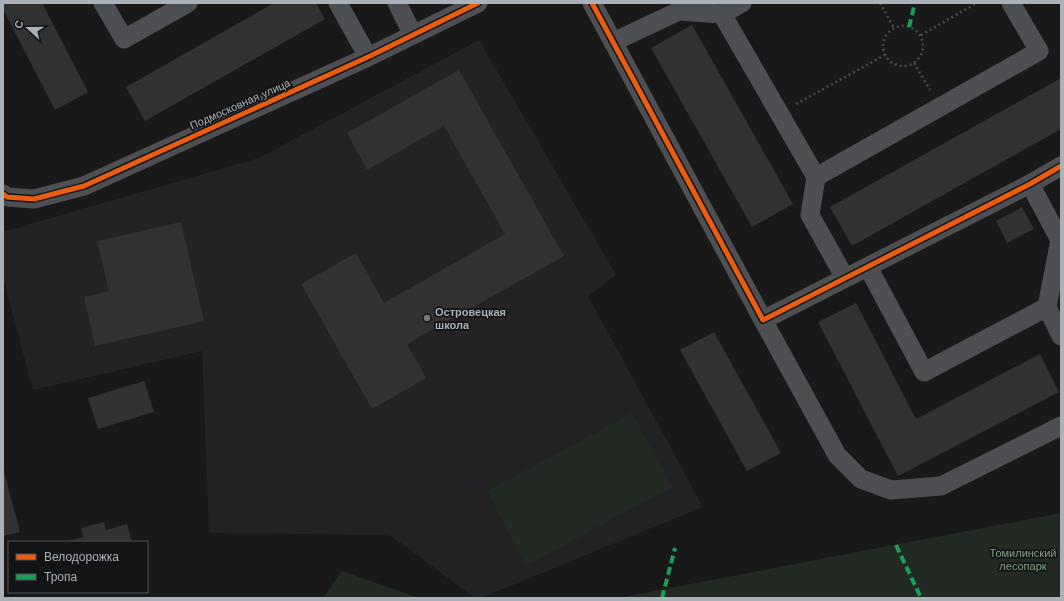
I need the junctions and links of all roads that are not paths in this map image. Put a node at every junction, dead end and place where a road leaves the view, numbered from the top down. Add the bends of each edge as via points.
1 (103, 3) edge
2 (188, 3) edge
3 (338, 3) edge
4 (397, 3) edge
5 (478, 3) edge
6 (592, 3) edge
7 (742, 3) edge
8 (1011, 3) edge
9 (722, 14) junction
10 (413, 35) junction
11 (613, 42) junction
12 (368, 57) junction
13 (1061, 166) edge
14 (816, 177) junction
15 (1030, 184) junction
16 (3, 194) edge
17 (868, 267) junction
18 (845, 278) junction
19 (1047, 307) junction
20 (763, 320) junction
21 (1061, 336) edge
22 (1061, 426) edge

1 - 2 street via 124,40
3 - 12 street
4 - 10 street
5 - 10 street, Подмосковная улица
6 - 11 street
7 - 9 street
8 - 14 street via 1038,52
9 - 11 street via 679,11
9 - 14 street
10 - 12 street, Подмосковная улица
11 - 20 street
12 - 16 street, Подмосковная улица via 84,186 34,199 7,197
13 - 15 street
14 - 18 street via 810,215
15 - 17 street
15 - 19 street via 1060,240
17 - 18 street
17 - 19 street via 924,372
18 - 20 street
19 - 21 street
20 - 22 street via 837,455 861,479 891,490 941,486

